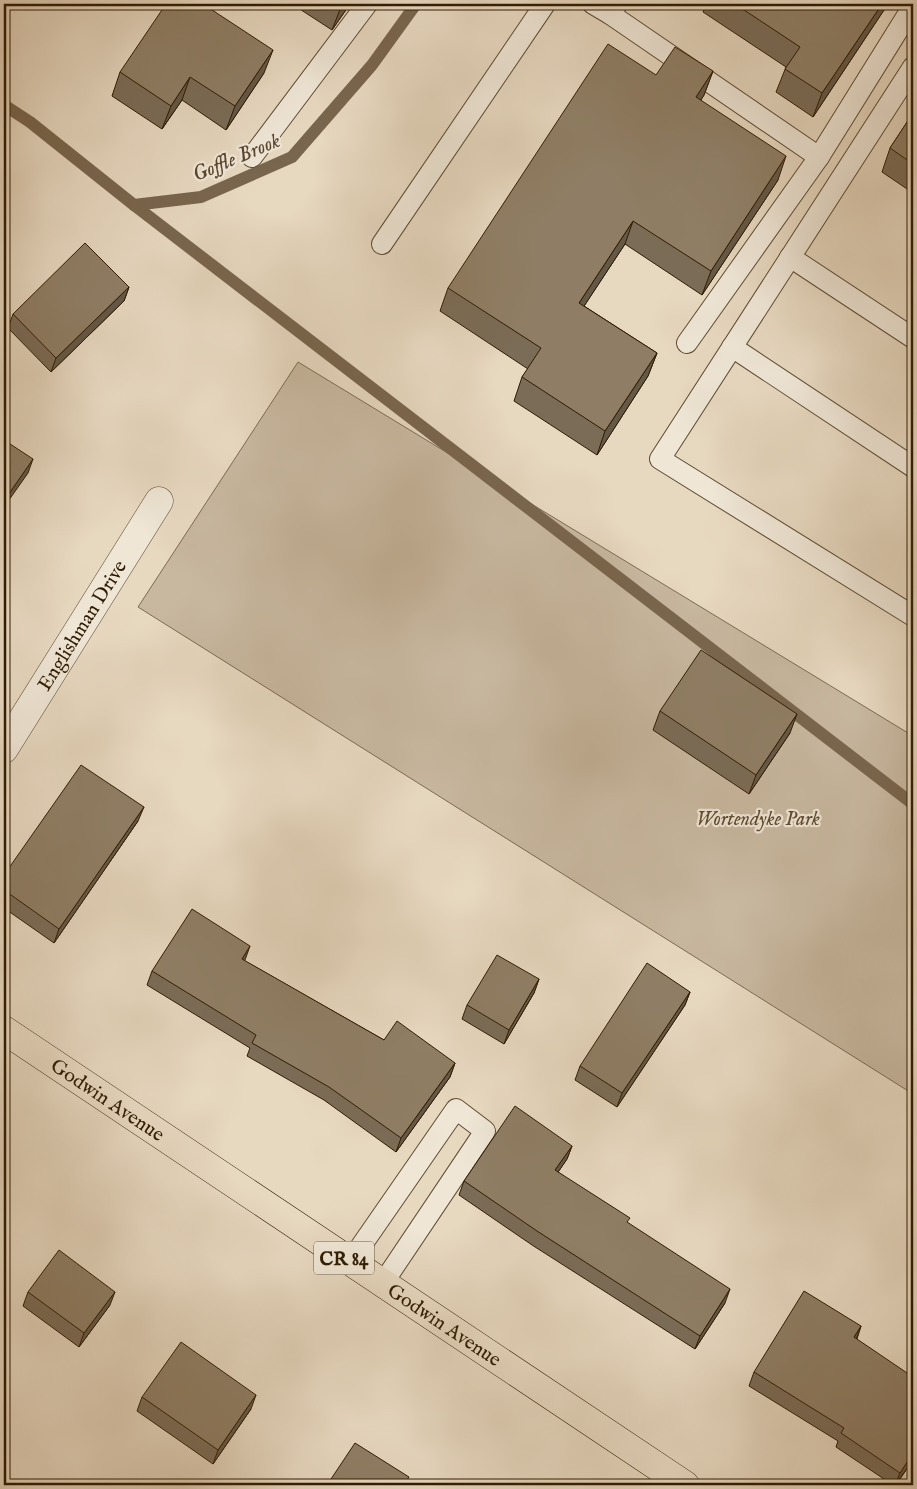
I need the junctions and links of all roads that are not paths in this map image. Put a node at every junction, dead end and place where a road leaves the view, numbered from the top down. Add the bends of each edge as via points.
1 (366, 4) edge
2 (545, 4) edge
3 (913, 6) edge
4 (607, 7) edge
5 (913, 67) edge
6 (252, 157) dead end
7 (818, 157) junction
8 (382, 244) dead end
9 (790, 257) junction
10 (913, 338) edge
11 (687, 343) dead end
12 (732, 347) junction
13 (913, 468) edge
14 (160, 501) dead end
15 (913, 616) edge
16 (4, 749) edge
17 (4, 1030) edge
18 (350, 1262) junction
19 (383, 1283) junction
20 (685, 1485) edge

1 - 6 lane
2 - 8 lane
3 - 7 lane
4 - 7 lane
5 - 9 lane
7 - 11 lane
9 - 10 lane
9 - 12 lane
12 - 13 lane
12 - 15 lane via 660,459
14 - 16 street, Englishman Drive
17 - 18 main road, Godwin Avenue / CR 84
18 - 19 main road, Godwin Avenue / CR 84
18 - 19 lane via 456,1109 485,1131
19 - 20 main road, Godwin Avenue / CR 84

